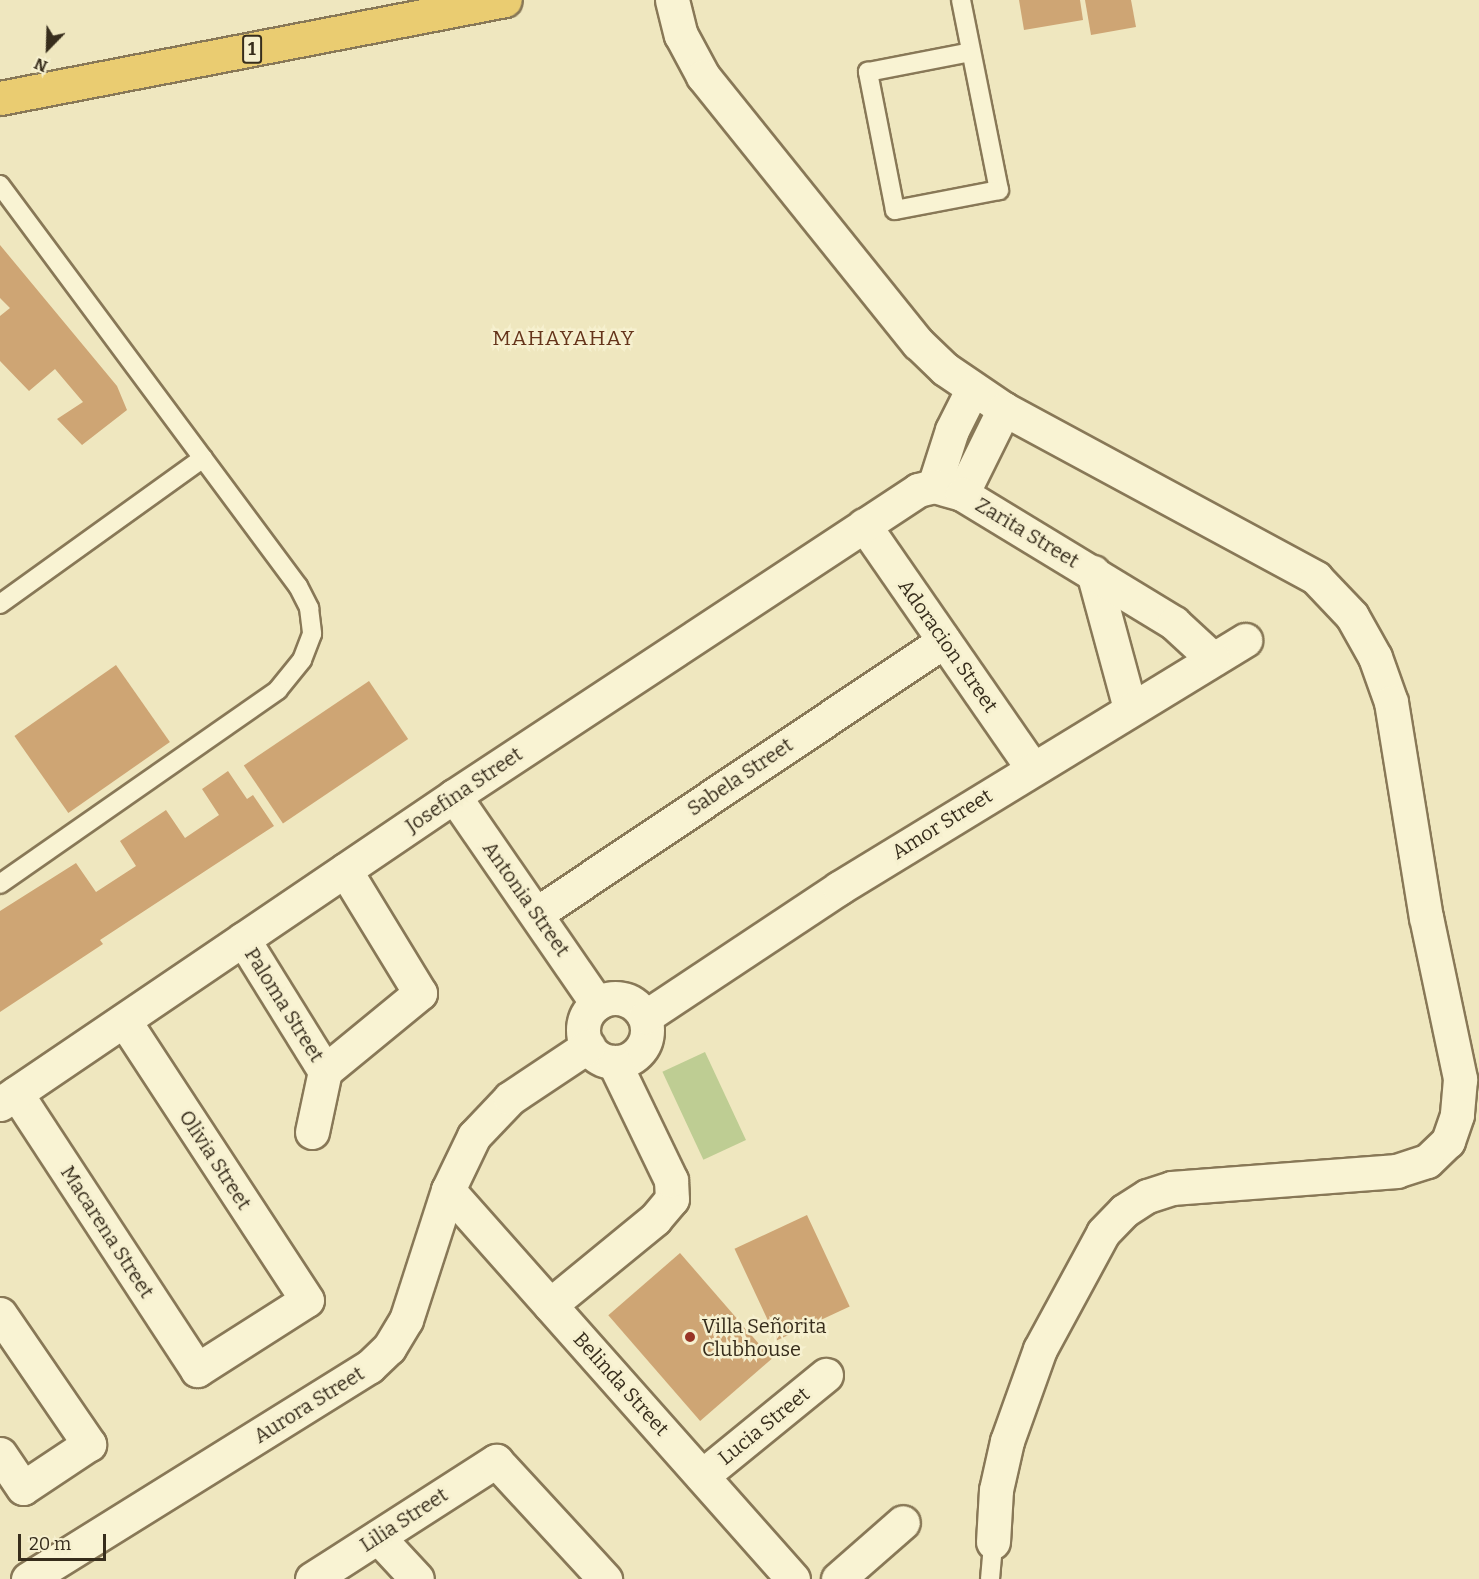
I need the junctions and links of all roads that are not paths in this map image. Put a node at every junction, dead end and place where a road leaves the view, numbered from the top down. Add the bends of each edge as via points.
1 (505, 0) edge
2 (672, 0) edge
3 (961, 0) edge
4 (971, 52) junction
5 (0, 98) edge
6 (0, 185) edge
7 (972, 390) junction
8 (1004, 409) junction
9 (203, 458) junction
10 (948, 490) junction
11 (864, 525) junction
12 (1093, 572) junction
13 (0, 604) edge
14 (944, 640) junction
15 (1245, 640) dead end
16 (1213, 659) junction
17 (1130, 708) junction
18 (1032, 768) junction
19 (454, 796) junction
20 (345, 870) junction
21 (0, 884) edge
22 (536, 914) junction
23 (243, 939) junction
24 (597, 1003) junction
25 (645, 1017) junction
26 (124, 1020) junction
27 (601, 1054) junction
28 (325, 1071) junction
29 (8, 1099) edge
30 (312, 1132) dead end
31 (448, 1190) junction
32 (550, 1305) junction
33 (0, 1314) edge
34 (197, 1370) joint
35 (826, 1375) dead end
36 (0, 1454) edge
37 (702, 1476) junction
38 (903, 1522) dead end
39 (378, 1537) junction
40 (993, 1542) joint
41 (28, 1579) edge
42 (312, 1579) edge
43 (417, 1579) edge
44 (605, 1579) edge
45 (793, 1579) edge
46 (838, 1579) edge
47 (990, 1579) edge

1 - 5 highway, 1
2 - 7 street via 681,35 703,76 918,343
3 - 4 lane
4 - 4 lane via 999,190 895,210 868,72
6 - 9 lane
7 - 8 street
7 - 10 street via 952,430
8 - 10 street
8 - 40 street via 1316,578 1352,616 1375,657 1391,702 1426,917 1460,1079 1457,1115 1448,1141 1427,1161 1397,1171 1172,1188 1147,1196 1124,1211 1103,1233 1040,1349 1007,1441 996,1490
9 - 13 lane
9 - 21 lane via 298,586 309,608 312,634 302,660 278,690 243,718
10 - 11 street, Josefina Street via 918,490
10 - 12 street, Zarita Street
11 - 14 street, Adoracion Street
11 - 19 street, Josefina Street
12 - 16 street, Zarita Street via 1174,623
12 - 17 street, Zarita Street
14 - 18 street, Adoracion Street
14 - 22 street, Sabela Street
15 - 16 street, Amor Street
16 - 17 street, Amor Street
17 - 18 street, Amor Street
18 - 25 street, Amor Street
19 - 20 street, Josefina Street
19 - 22 street, Antonia Street
20 - 23 street, Josefina Street
20 - 28 street via 420,993
22 - 24 street, Antonia Street
23 - 26 street, Josefina Street
23 - 28 street, Paloma Street
24 - 25 street via 624,999
24 - 27 street via 585,1018
25 - 27 street via 642,1047 625,1060
26 - 29 street, Josefina Street
26 - 34 street, Olivia Street via 307,1300
27 - 31 street, Aurora Street via 490,1116 474,1136
27 - 32 street via 671,1180 672,1199 655,1219
28 - 30 street
29 - 34 street, Macarena Street
31 - 32 street, Belinda Street
31 - 41 street, Aurora Street via 406,1320 389,1348 369,1367
32 - 37 street, Belinda Street
33 - 36 street via 89,1444 23,1488
35 - 37 street, Lucia Street
37 - 45 street, Belinda Street
38 - 46 street
39 - 42 street, Lilia Street
39 - 43 street
39 - 44 street, Lilia Street via 496,1461
40 - 47 lane

